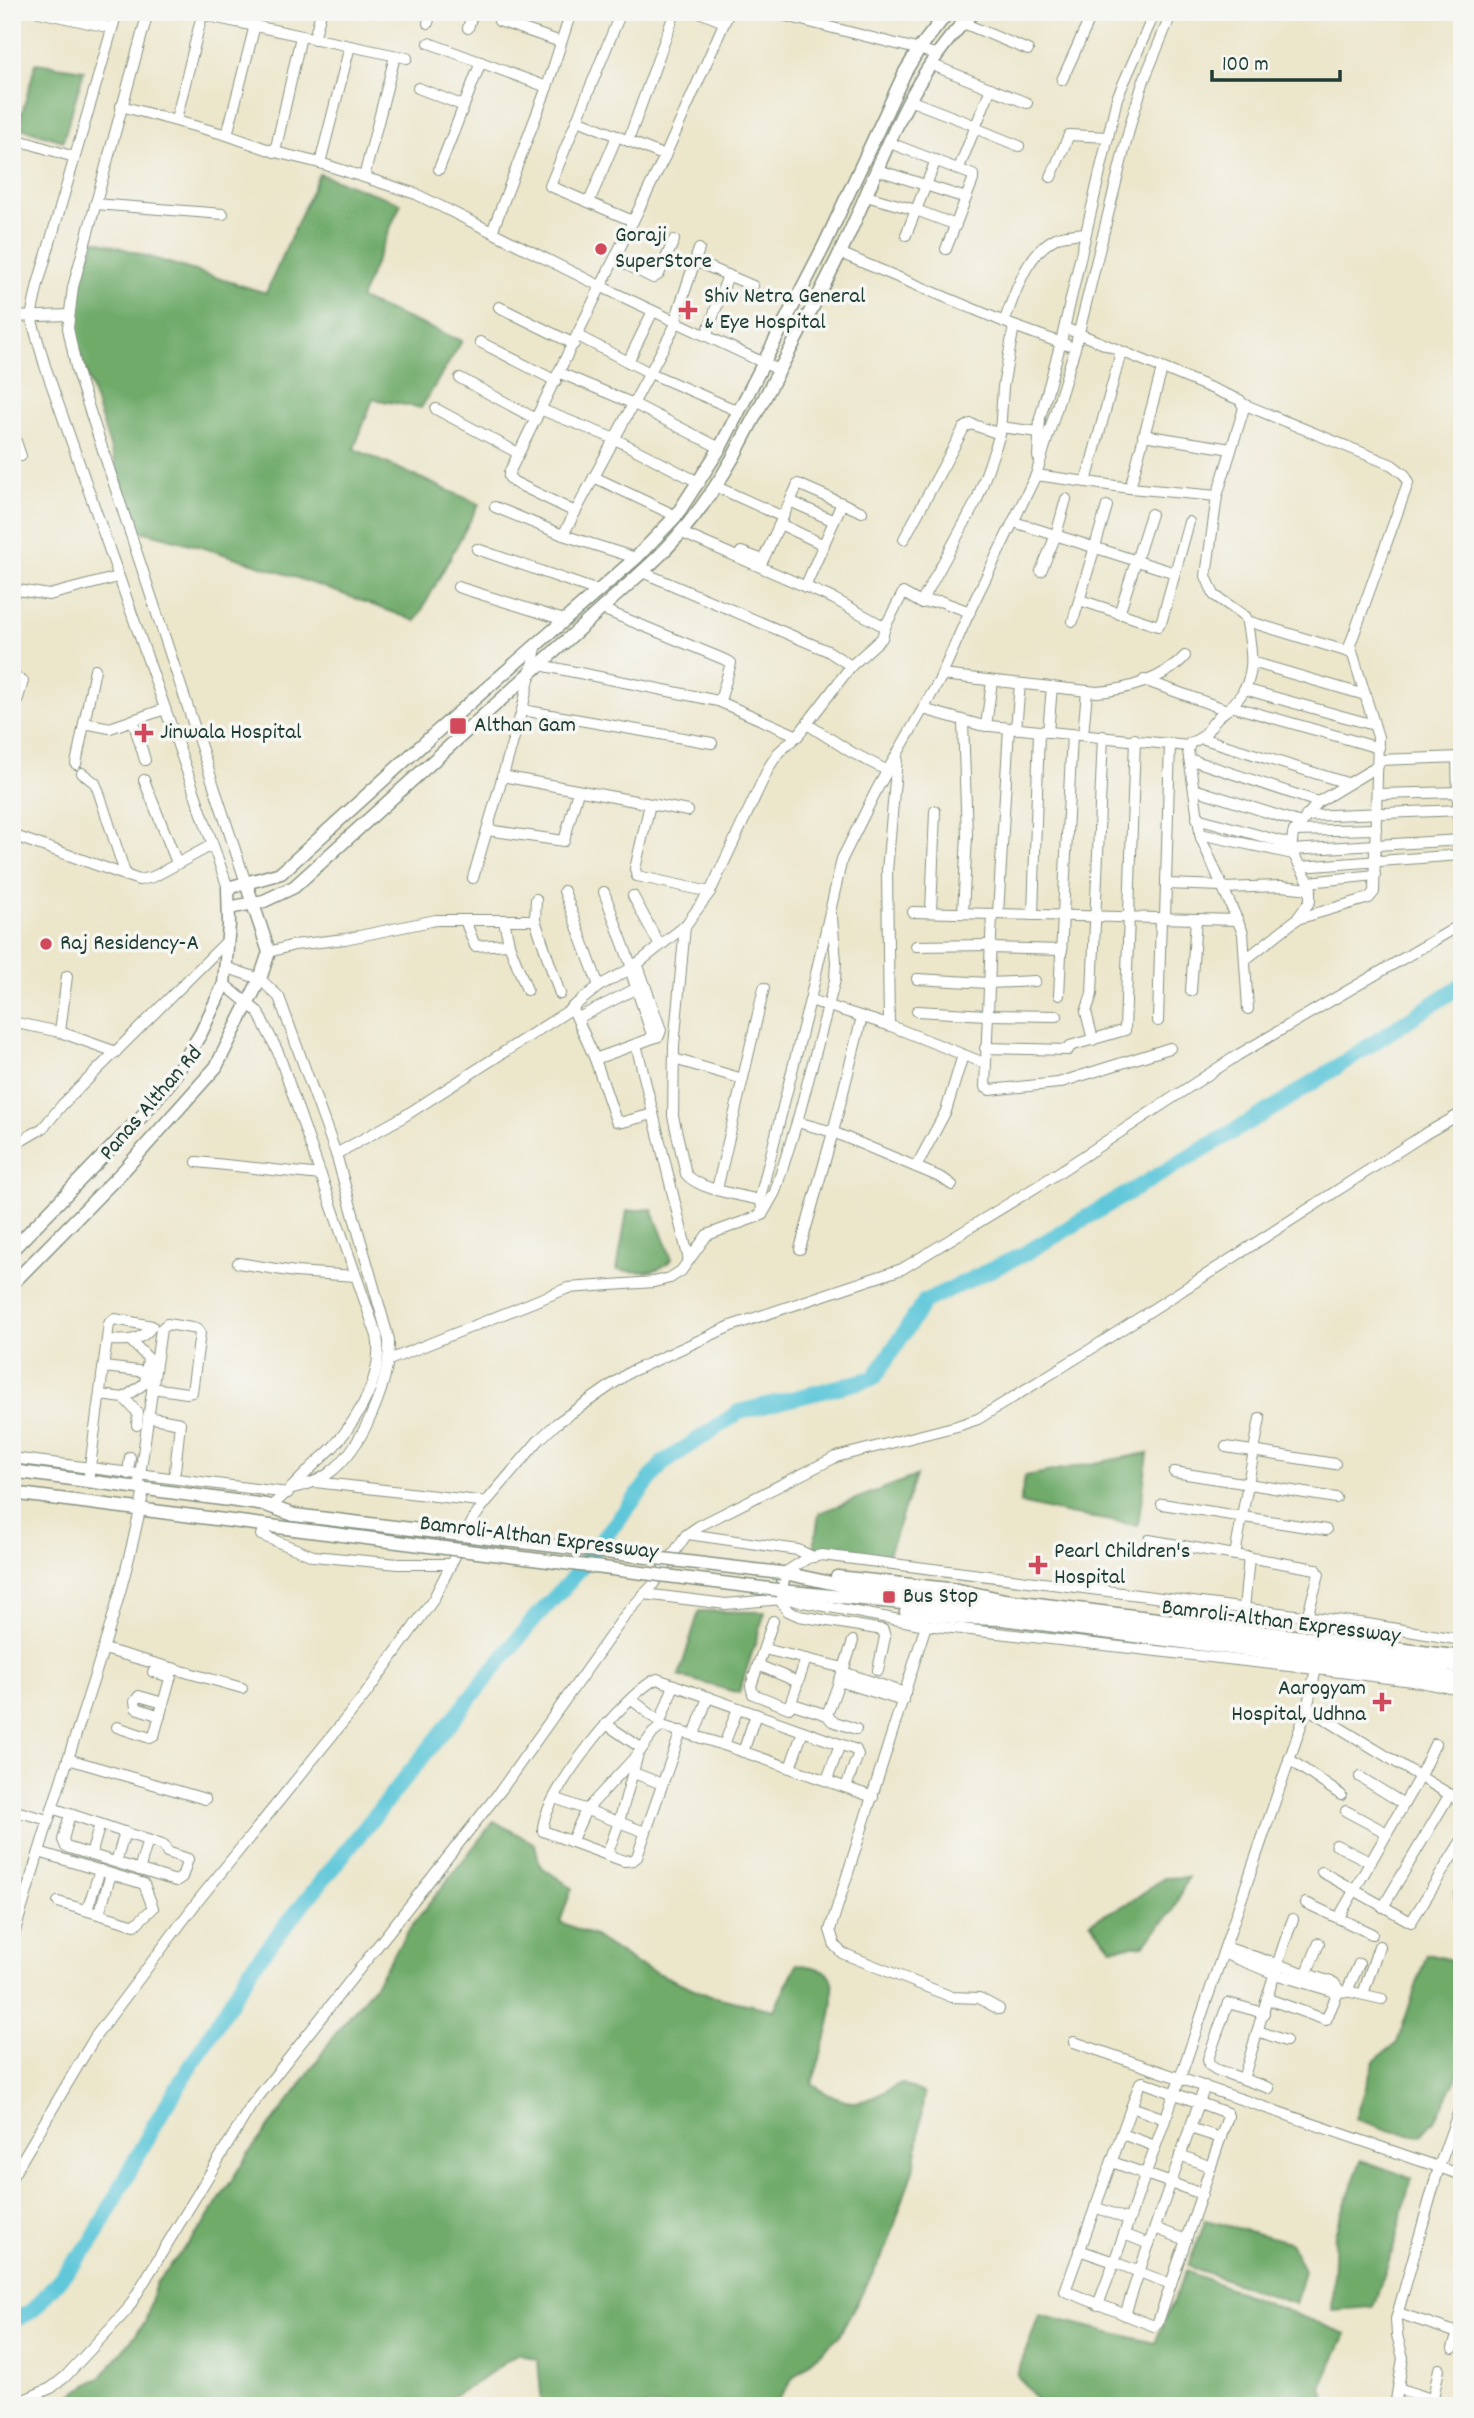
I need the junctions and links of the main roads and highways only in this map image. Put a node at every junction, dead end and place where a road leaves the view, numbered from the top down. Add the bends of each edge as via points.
1 (948, 12) edge
2 (974, 12) edge
3 (246, 883) junction
4 (254, 903) junction
5 (229, 908) junction
6 (12, 1250) edge
7 (12, 1284) edge
8 (12, 1471) edge
9 (240, 1486) road end
10 (12, 1493) edge
11 (237, 1501) junction
12 (294, 1522) junction
13 (783, 1573) junction
14 (781, 1595) junction
15 (1019, 1612) junction
16 (1460, 1665) edge
17 (1462, 1679) edge

1 - 3 main road via 919,49 894,94 824,246 720,448 676,516 636,558 281,873
2 - 4 main road via 933,59 909,100 840,253 779,370 717,487 682,533 304,879
3 - 4 main road
3 - 5 main road, Panas Althan Rd via 228,888
4 - 5 main road
4 - 7 main road, Panas Althan Rd via 269,951 260,979 211,1075
5 - 6 main road, Panas Althan Rd via 224,984 172,1080
8 - 11 main road via 89,1475
9 - 11 main road
10 - 12 main road via 37,1501 140,1510 265,1531
11 - 12 main road via 271,1506
12 - 13 main road, bridge
12 - 14 main road, Bamroli-Althan Expressway, bridge
13 - 14 main road
13 - 15 main road
13 - 16 main road via 958,1590
14 - 15 main road
14 - 17 main road
15 - 16 main road, Bamroli-Althan Expressway

